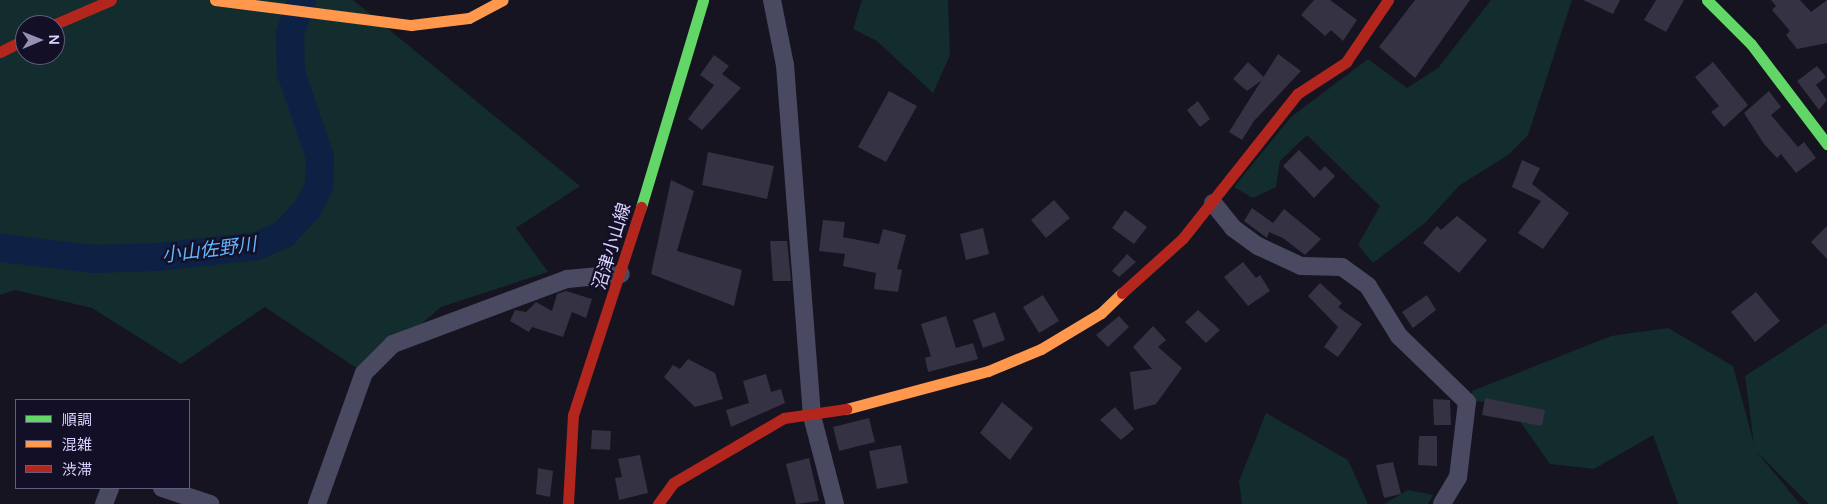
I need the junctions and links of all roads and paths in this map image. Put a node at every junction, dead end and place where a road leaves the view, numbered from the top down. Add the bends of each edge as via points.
1 (111, 0) edge
2 (215, 0) edge
3 (503, 0) edge
4 (703, 0) edge
5 (772, 0) edge
6 (1388, 0) edge
7 (1708, 0) edge
8 (89, 3) edge
9 (65, 18) edge
10 (15, 44) edge
11 (0, 52) edge
12 (1827, 144) edge
13 (1214, 203) junction
14 (621, 274) junction
15 (812, 416) junction
16 (110, 489) edge
17 (165, 489) edge
18 (104, 504) edge
19 (210, 504) edge
20 (317, 504) edge
21 (568, 504) edge
22 (658, 504) edge
23 (835, 504) edge
24 (1442, 504) edge

1 - 8 street
2 - 3 street via 411,26 469,18
4 - 14 street, 沼津小山線
5 - 15 street via 785,66
6 - 13 street via 1346,62 1297,94
7 - 12 street via 1751,44
8 - 9 street
10 - 11 street
13 - 15 street via 1128,291 1101,313 1041,349 988,370
13 - 24 street via 1233,228 1258,246 1301,266 1342,267 1368,286 1399,336 1467,402 1458,477
14 - 20 street via 568,279 392,344 364,373
14 - 21 street, 沼津小山線 via 573,415
15 - 22 street via 784,418 673,483
15 - 23 street
16 - 18 street
17 - 19 street

